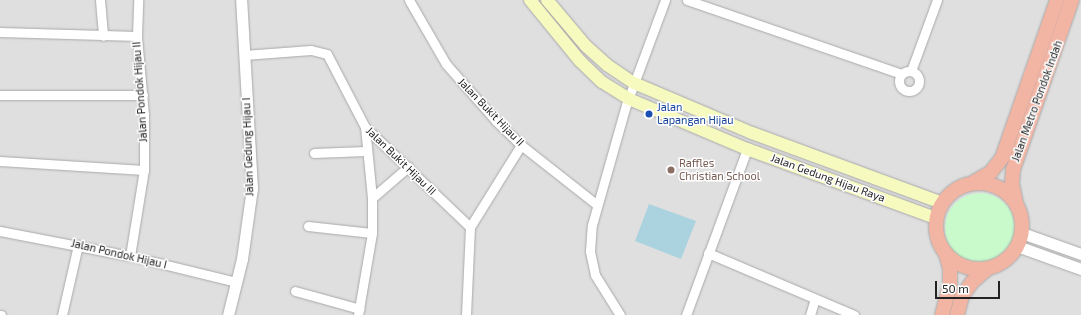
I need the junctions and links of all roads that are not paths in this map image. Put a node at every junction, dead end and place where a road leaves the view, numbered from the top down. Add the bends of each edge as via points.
1 (100, 0) edge
2 (138, 0) edge
3 (241, 0) edge
4 (409, 0) edge
5 (530, 0) edge
6 (547, 0) edge
7 (665, 0) edge
8 (687, 0) edge
9 (937, 0) edge
10 (1057, 0) edge
11 (1072, 0) edge
12 (0, 32) edge
13 (102, 36) junction
14 (136, 36) junction
15 (244, 55) junction
16 (634, 83) junction
17 (0, 95) edge
18 (143, 95) junction
19 (629, 99) junction
20 (365, 127) junction
21 (521, 145) junction
22 (747, 149) junction
23 (366, 151) junction
24 (314, 153) dead end
25 (0, 161) edge
26 (408, 167) junction
27 (144, 170) junction
28 (973, 183) junction
29 (921, 197) junction
30 (372, 198) junction
31 (942, 203) junction
32 (1016, 203) junction
33 (596, 204) junction
34 (917, 211) junction
35 (936, 218) junction
36 (308, 226) dead end
37 (470, 227) junction
38 (0, 231) edge
39 (372, 233) junction
40 (1020, 239) junction
41 (1045, 241) junction
42 (78, 245) junction
43 (708, 253) junction
44 (946, 254) junction
45 (1039, 254) junction
46 (1081, 254) edge
47 (130, 256) junction
48 (988, 268) junction
49 (1081, 269) edge
50 (237, 282) junction
51 (295, 291) dead end
52 (815, 299) junction
53 (359, 312) edge
54 (62, 315) edge
55 (228, 315) edge
56 (466, 315) edge
57 (620, 315) edge
58 (686, 315) edge
59 (810, 315) edge
60 (854, 315) edge
61 (942, 315) edge
62 (957, 315) edge

1 - 13 street
2 - 14 street, Jalan Pondok Hijau II
3 - 15 street, Jalan Gedung Hijau I
4 - 21 street, Jalan Bukit Hijau II via 446,64
5 - 19 main road, Jalan Gedung Hijau Raya via 580,61 602,82
6 - 16 main road, Jalan Gedung Hijau Raya via 586,46 607,65
7 - 16 street
8 - 9 street via 907,72
10 - 28 highway, Jalan Metro Pondok Indah via 1002,158 991,172
11 - 32 highway, Jalan Metro Pondok Indah via 1013,170 1012,184
12 - 13 street
13 - 14 street
14 - 18 street, Jalan Pondok Hijau II
15 - 20 street, Jalan Bukit Hijau III via 312,50 327,54
15 - 50 street, Jalan Gedung Hijau I via 252,188
16 - 19 street
16 - 29 main road, Jalan Gedung Hijau Raya via 752,133
17 - 18 street
18 - 27 street, Jalan Pondok Hijau II
19 - 22 main road, Jalan Gedung Hijau Raya
19 - 33 street
20 - 23 street
20 - 26 street, Jalan Bukit Hijau III
21 - 33 street, Jalan Bukit Hijau II
21 - 37 street
22 - 34 main road, Jalan Gedung Hijau Raya
22 - 43 street
23 - 24 street
23 - 30 street
25 - 27 street
26 - 30 street
26 - 37 street, Jalan Bukit Hijau III
27 - 47 street, Jalan Pondok Hijau II
28 - 31 highway via 958,187
28 - 32 highway via 998,187
29 - 31 main road, Jalan Gedung Hijau Raya
29 - 34 main road via 922,206
30 - 39 street
31 - 35 highway
32 - 40 highway via 1022,217
33 - 57 street via 590,242 592,264 601,287
34 - 35 main road, Jalan Gedung Hijau Raya
35 - 44 highway via 936,237
36 - 39 street
37 - 56 street
38 - 42 street, Jalan Pondok Hijau I
39 - 53 street
40 - 41 street
40 - 45 street
40 - 48 highway via 1008,258
41 - 45 street via 1040,247
41 - 46 street
42 - 47 street, Jalan Pondok Hijau I
42 - 54 street
43 - 52 street
43 - 58 street
44 - 48 highway via 968,268
44 - 61 highway via 950,268 950,286
45 - 49 street
47 - 50 street, Jalan Pondok Hijau I
48 - 62 highway via 972,282 962,296
50 - 55 street, Jalan Gedung Hijau I
51 - 53 street
52 - 59 street
52 - 60 street

